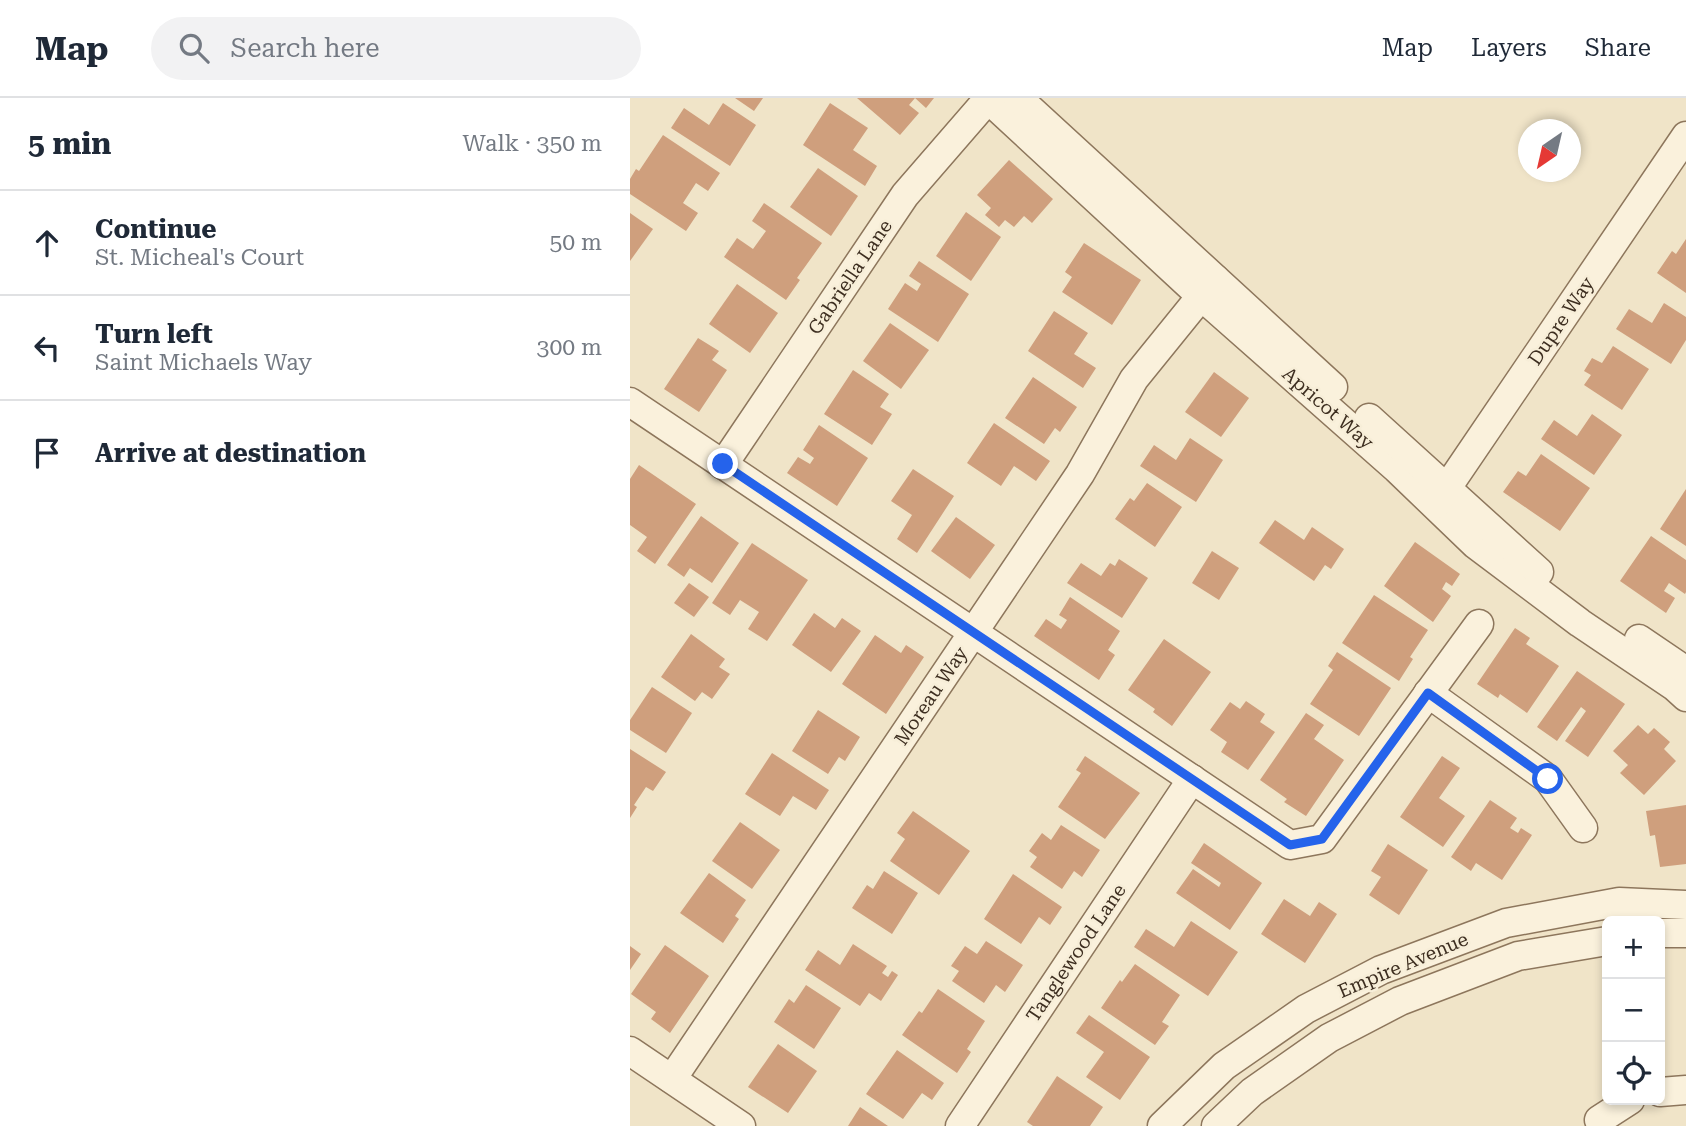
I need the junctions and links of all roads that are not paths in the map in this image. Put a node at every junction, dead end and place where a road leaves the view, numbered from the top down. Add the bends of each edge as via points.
1 (988, 98) edge
2 (1018, 98) edge
3 (1686, 136) edge
4 (1208, 287) junction
5 (630, 402) edge
6 (723, 464) junction
7 (1441, 497) junction
8 (1479, 624) dead end
9 (974, 632) junction
10 (1684, 679) edge
11 (1428, 693) junction
12 (1192, 779) junction
13 (1583, 828) dead end
14 (1686, 905) edge
15 (1665, 933) edge
16 (1686, 933) edge
17 (1602, 942) edge
18 (630, 1051) edge
19 (672, 1079) junction
20 (1686, 1090) edge
21 (1665, 1092) edge
22 (1622, 1105) edge
23 (1599, 1120) dead end
24 (741, 1126) edge
25 (960, 1126) edge
26 (1162, 1126) edge
27 (1216, 1126) edge

1 - 4 street, Apricot Way
1 - 6 street, Gabriella Lane via 905,195
2 - 4 street, Apricot Way
3 - 7 street, Dupre Way
4 - 7 street, Apricot Way via 1398,469
4 - 9 street, Moreau Way via 1133,380 1080,474
5 - 6 street
6 - 9 street
7 - 10 street, Apricot Way
8 - 11 street
9 - 12 street
9 - 19 street, Moreau Way
11 - 12 street via 1322,839 1290,845
11 - 13 street via 1548,779
12 - 25 street, Tanglewood Lane
14 - 26 street, Empire Avenue via 1619,902 1506,923 1381,970 1306,1009 1235,1059
15 - 16 street
17 - 27 street, Empire Avenue via 1518,956 1399,1002 1329,1038 1252,1092
18 - 19 street
19 - 24 street
20 - 21 street
22 - 23 street

